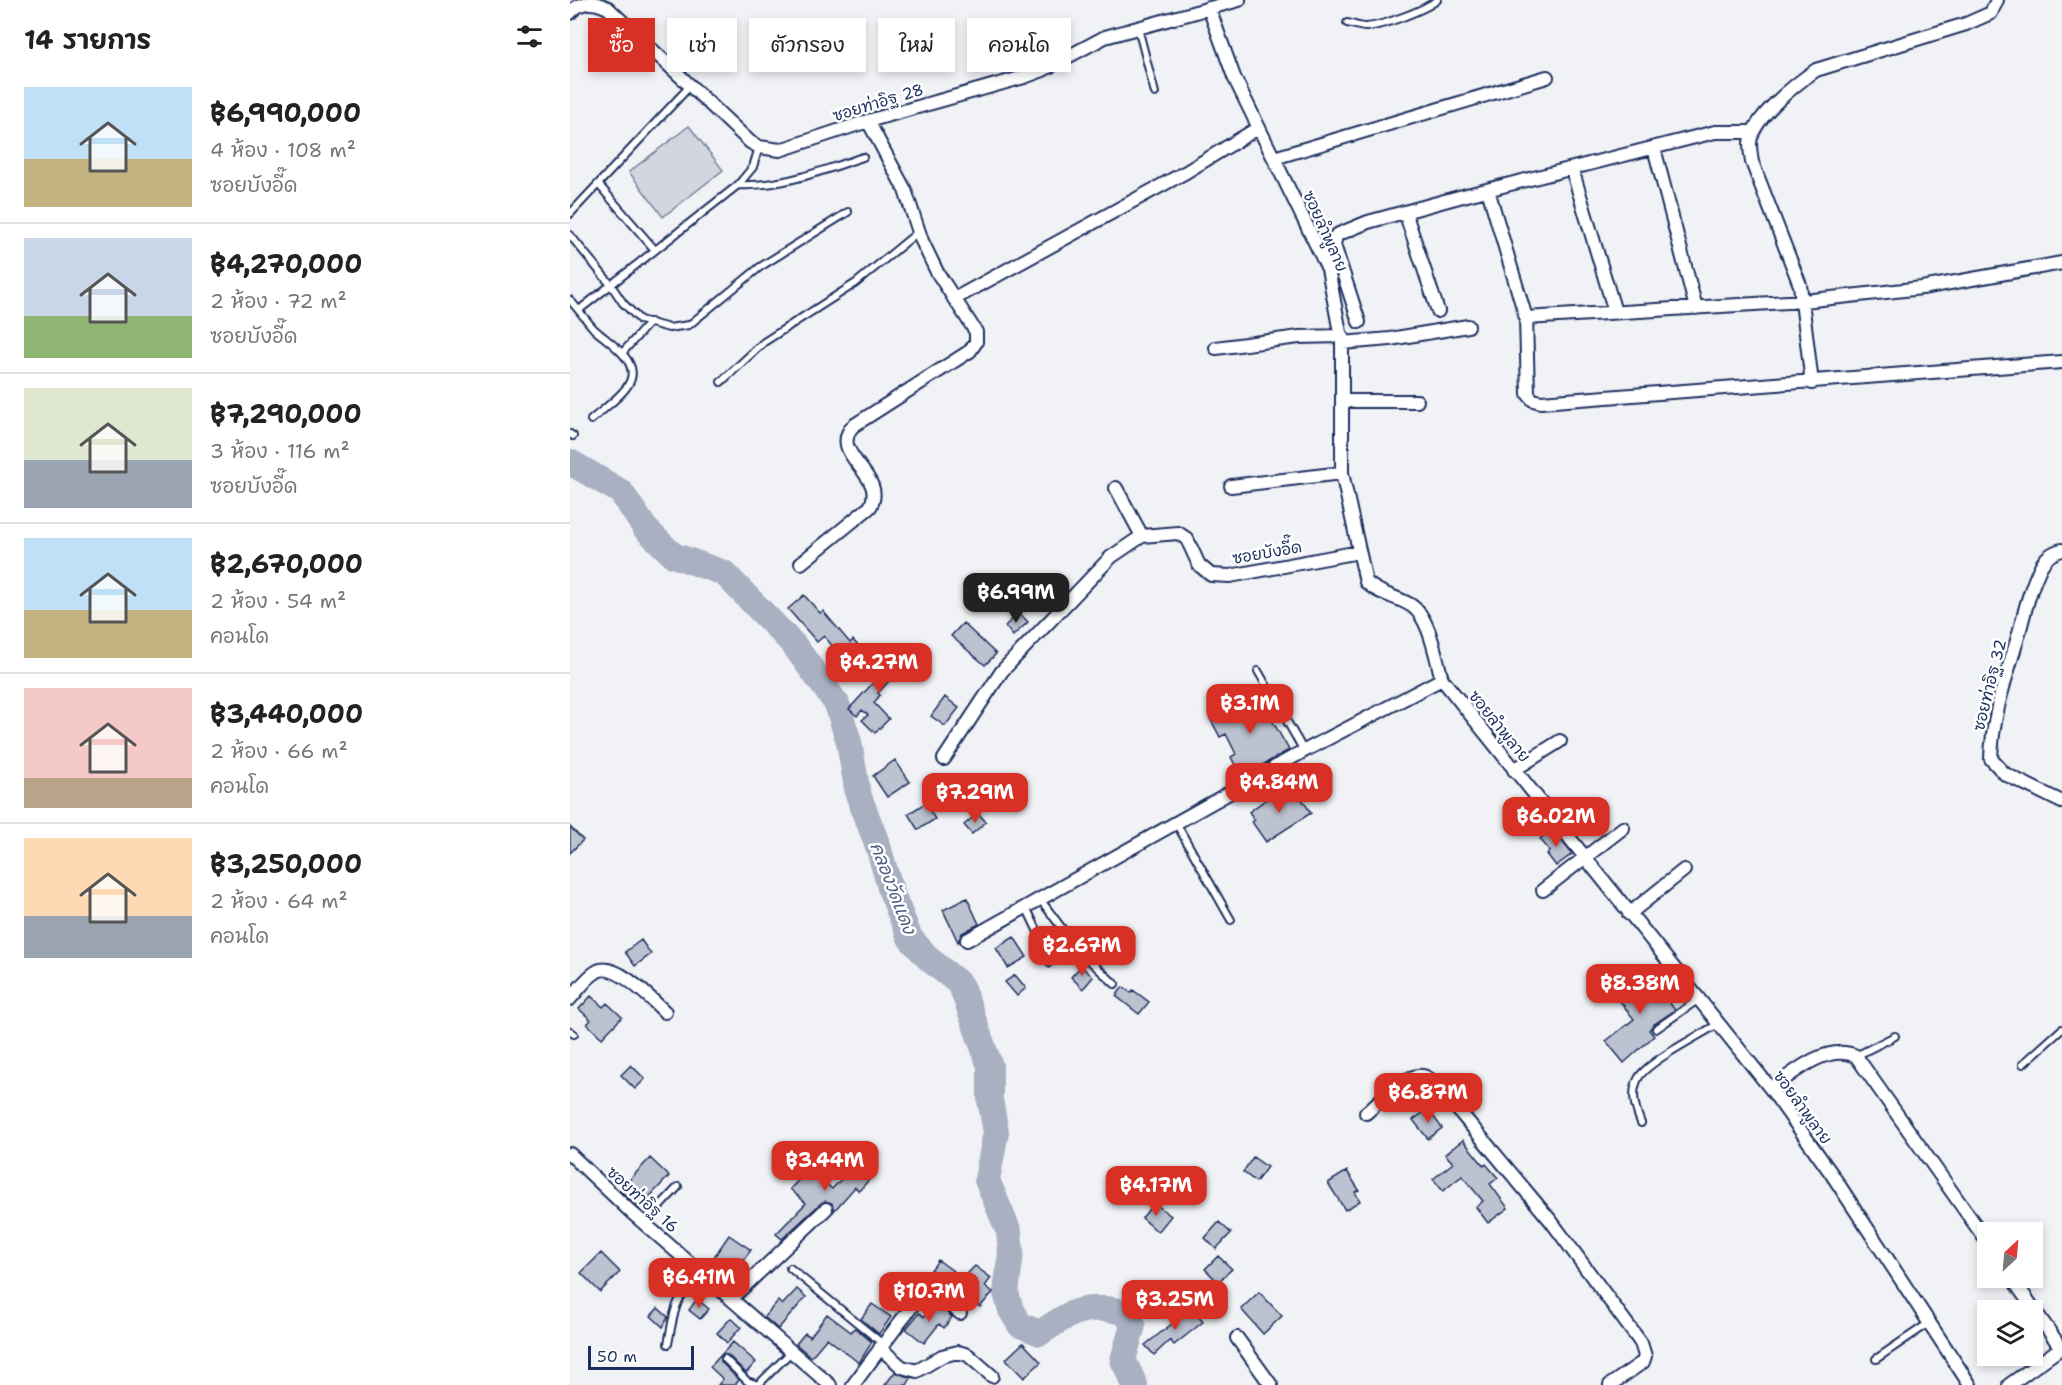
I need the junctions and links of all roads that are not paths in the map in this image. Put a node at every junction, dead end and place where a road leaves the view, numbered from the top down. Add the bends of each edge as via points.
1 (1239, 0) edge
2 (1437, 0) edge
3 (1997, 0) edge
4 (597, 1) edge
5 (1209, 8) junction
6 (570, 13) edge
7 (1347, 23) dead end
8 (1138, 28) junction
9 (1547, 77) dead end
10 (691, 86) junction
11 (1155, 93) dead end
12 (868, 121) junction
13 (1258, 128) junction
14 (1754, 132) junction
15 (759, 147) junction
16 (1654, 148) junction
17 (862, 157) dead end
18 (1274, 158) junction
19 (1572, 169) junction
20 (598, 185) junction
21 (738, 185) junction
22 (1488, 190) junction
23 (848, 212) dead end
24 (1405, 212) junction
25 (570, 214) edge
26 (919, 232) junction
27 (570, 235) edge
28 (655, 250) junction
29 (2062, 263) edge
30 (611, 285) junction
31 (954, 299) junction
32 (570, 300) edge
33 (1804, 301) junction
34 (1696, 308) junction
35 (579, 310) junction
36 (1438, 311) dead end
37 (1615, 312) junction
38 (1526, 318) junction
39 (650, 322) junction
40 (1359, 322) dead end
41 (1468, 326) dead end
42 (1342, 339) junction
43 (1216, 348) dead end
44 (623, 352) junction
45 (2062, 362) edge
46 (721, 382) dead end
47 (1812, 382) junction
48 (1342, 401) junction
49 (1417, 401) dead end
50 (591, 420) dead end
51 (1342, 473) junction
52 (1231, 486) dead end
53 (1116, 488) dead end
54 (1142, 536) junction
55 (2062, 550) edge
56 (1359, 552) junction
57 (801, 563) dead end
58 (1258, 671) dead end
59 (1442, 679) junction
60 (1560, 741) dead end
61 (1304, 751) junction
62 (944, 759) dead end
63 (1514, 770) junction
64 (2062, 802) edge
65 (1176, 823) junction
66 (1623, 828) dead end
67 (1586, 859) junction
68 (1684, 870) dead end
69 (1543, 890) dead end
70 (1040, 899) junction
71 (1026, 907) junction
72 (1629, 914) junction
73 (1231, 920) dead end
74 (967, 940) dead end
75 (1036, 947) dead end
76 (1115, 984) dead end
77 (570, 999) edge
78 (1699, 999) junction
79 (665, 1012) dead end
80 (1719, 1023) junction
81 (1656, 1029) dead end
82 (2062, 1029) edge
83 (1895, 1036) dead end
84 (1856, 1056) junction
85 (2023, 1064) dead end
86 (1771, 1089) junction
87 (1366, 1113) dead end
88 (1641, 1123) dead end
89 (570, 1154) edge
90 (678, 1186) dead end
91 (826, 1209) dead end
92 (644, 1223) junction
93 (1977, 1227) edge
94 (790, 1268) dead end
95 (703, 1274) junction
96 (2019, 1288) edge
97 (731, 1299) junction
98 (960, 1313) dead end
99 (1929, 1323) junction
100 (1238, 1338) dead end
101 (668, 1344) dead end
102 (881, 1346) junction
103 (2061, 1348) edge
104 (792, 1351) junction
105 (725, 1359) dead end
106 (1876, 1359) dead end
107 (992, 1376) dead end
108 (830, 1385) edge
109 (853, 1385) edge
110 (1271, 1385) edge
111 (1610, 1385) edge
112 (1971, 1385) edge
113 (2009, 1385) edge

1 - 5 street, ซอยท่าอิฐ 28
2 - 7 lane via 1428,7 1373,26
3 - 14 street via 1991,13 1966,24 1816,70 1774,106
4 - 6 street via 586,2
4 - 10 street via 628,24
5 - 8 street, ซอยท่าอิฐ 28
5 - 13 street, ซอยลำพูลาย
8 - 11 lane
8 - 12 street, ซอยท่าอิฐ 28 via 1088,44 1024,77
9 - 18 street
10 - 15 street
10 - 20 lane
12 - 15 street, ซอยท่าอิฐ 28 via 780,150
12 - 26 street via 905,190
13 - 18 street, ซอยลำพูลาย
13 - 31 street via 1186,172
14 - 16 street via 1715,132
14 - 33 street via 1750,142 1752,162
15 - 21 lane via 753,167
16 - 19 street
16 - 34 street
17 - 21 lane via 802,177 762,186
18 - 42 street, ซอยลำพูลาย via 1328,270
19 - 22 street
19 - 37 street
20 - 25 lane
20 - 28 lane
21 - 28 lane
22 - 24 street
22 - 38 street
23 - 39 lane via 760,267 689,325 669,328
24 - 36 street
24 - 40 street via 1336,236 1334,245
26 - 31 street
26 - 46 lane via 856,283 765,342
27 - 30 lane
28 - 30 lane
29 - 33 street via 1922,288
30 - 35 lane
30 - 39 lane via 640,320
31 - 57 street via 976,332 976,342 970,351 846,434 845,444 874,489 875,498 870,507
32 - 35 lane
33 - 34 street
33 - 47 street
34 - 37 street
35 - 44 lane
37 - 38 street
38 - 47 street via 1528,394 1541,402
39 - 44 lane
41 - 42 street via 1390,339
42 - 43 street via 1299,337
42 - 48 street, ซอยลำพูลาย
44 - 50 lane via 631,367 631,379
45 - 47 street
48 - 49 street
48 - 51 street, ซอยลำพูลาย
51 - 52 street
51 - 56 street, ซอยลำพูลาย
53 - 54 street
54 - 56 street, ซอยบังอี๊ด via 1178,533 1187,539 1199,565 1212,575 1230,576
54 - 62 street, ซอยบังอี๊ด via 1111,557 1002,671
55 - 64 street, ซอยท่าอิฐ 32 via 2053,552 2042,565 1991,737 1991,759 2005,774
56 - 59 street, ซอยลำพูลาย via 1366,582 1373,590 1412,606 1419,613
58 - 61 lane
59 - 61 street
59 - 63 street, ซอยลำพูลาย
60 - 63 street
61 - 65 street
63 - 67 street, ซอยลำพูลาย
65 - 70 street
65 - 73 lane
66 - 67 street
67 - 69 street
67 - 72 street, ซอยลำพูลาย
68 - 72 street
70 - 71 street
70 - 76 lane via 1079,951
71 - 74 street
71 - 75 lane via 1039,934
72 - 78 street, ซอยลำพูลาย
77 - 79 street via 603,969 624,976
78 - 80 street, ซอยลำพูลาย
78 - 81 lane
80 - 86 street, ซอยลำพูลาย
80 - 88 lane via 1640,1076 1634,1106
82 - 85 lane
83 - 84 lane
84 - 86 street via 1841,1051 1828,1055 1793,1072
84 - 93 street
86 - 99 street, ซอยลำพูลาย
87 - 111 street via 1416,1075 1425,1076 1444,1093 1551,1221 1641,1343 1643,1362
89 - 92 street, ซอยท่าอิฐ 16
90 - 92 lane
91 - 97 street
92 - 95 street, ซอยท่าอิฐ 16
94 - 102 lane
95 - 97 street, ซอยท่าอิฐ 16
95 - 101 lane via 679,1297
96 - 103 street
97 - 104 street, ซอยท่าอิฐ 16
98 - 102 street via 937,1295 921,1294
99 - 106 lane
99 - 112 street, ซอยลำพูลาย
100 - 110 street
102 - 107 street via 902,1367 916,1371 951,1353 968,1355
102 - 109 street
103 - 113 street
104 - 105 lane via 758,1385 747,1381
104 - 108 street, ซอยท่าอิฐ 16

